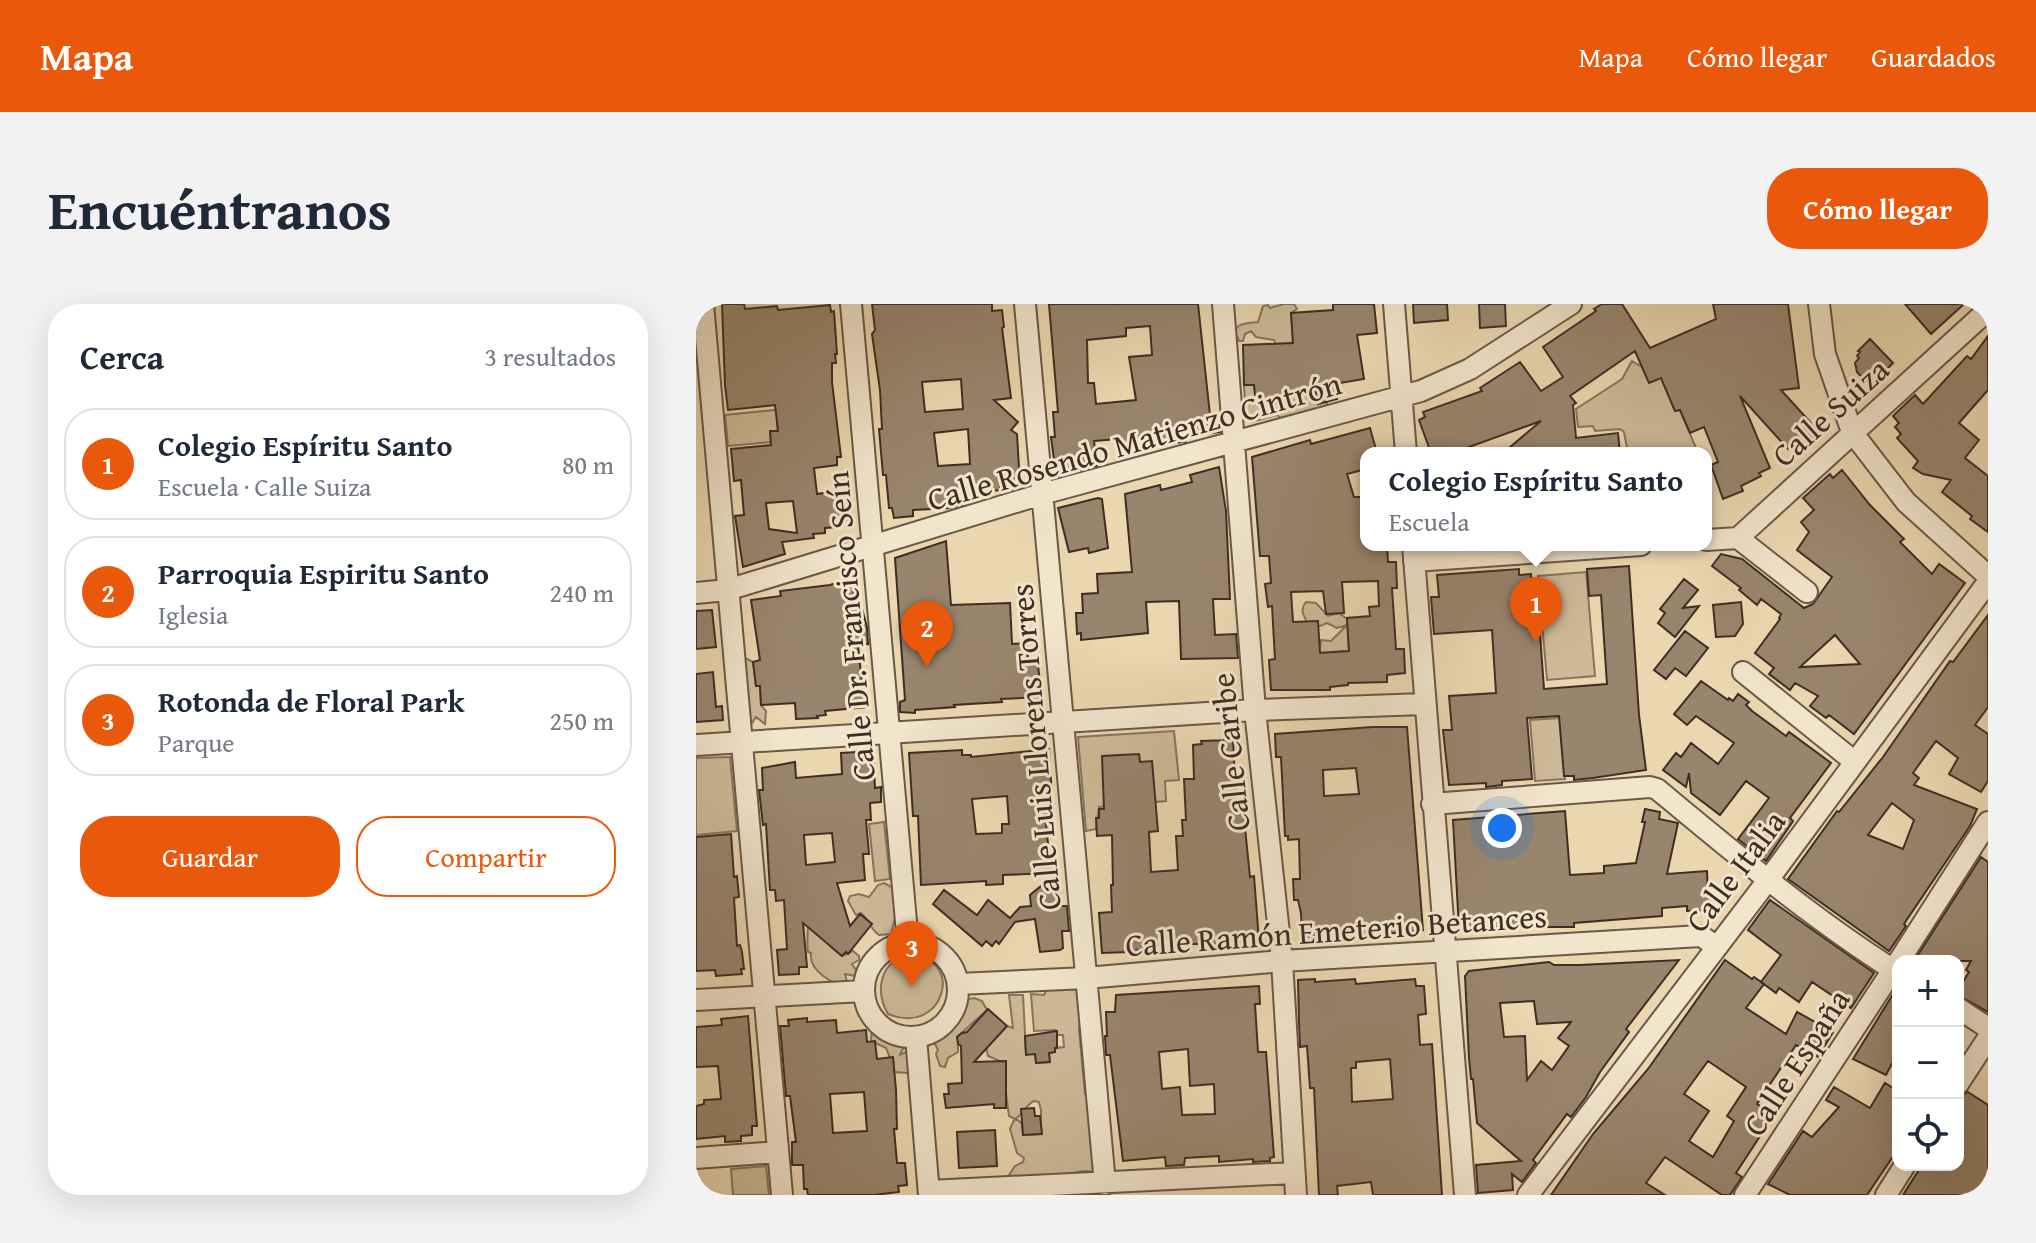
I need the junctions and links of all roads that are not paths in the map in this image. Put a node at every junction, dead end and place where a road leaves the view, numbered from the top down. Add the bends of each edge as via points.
1 (703, 304) edge
2 (851, 304) edge
3 (1025, 304) edge
4 (1223, 304) edge
5 (1394, 304) edge
6 (1571, 304) edge
7 (1819, 304) edge
8 (1988, 310) edge
9 (1402, 397) junction
10 (1852, 432) junction
11 (1235, 443) junction
12 (1406, 447) edge
13 (1042, 494) junction
14 (1738, 538) junction
15 (1712, 540) edge
16 (873, 547) junction
17 (1470, 551) edge
18 (1413, 553) edge
19 (1988, 579) edge
20 (727, 590) junction
21 (1807, 592) dead end
22 (696, 593) edge
23 (1743, 672) dead end
24 (1424, 704) junction
25 (1255, 710) junction
26 (1064, 722) junction
27 (890, 733) junction
28 (741, 742) junction
29 (696, 745) edge
30 (1855, 762) junction
31 (1432, 804) junction
32 (1988, 822) edge
33 (1768, 880) junction
34 (908, 944) junction
35 (1716, 946) junction
36 (1444, 952) junction
37 (1903, 955) edge
38 (1282, 961) junction
39 (1892, 963) edge
40 (1892, 973) edge
41 (1086, 978) junction
42 (958, 984) junction
43 (864, 991) junction
44 (763, 996) junction
45 (696, 1000) edge
46 (1964, 1012) edge
47 (1988, 1028) edge
48 (916, 1037) junction
49 (1988, 1038) edge
50 (1964, 1075) edge
51 (777, 1152) junction
52 (696, 1158) edge
53 (1901, 1171) edge
54 (1294, 1173) junction
55 (1105, 1184) junction
56 (929, 1193) edge
57 (782, 1195) edge
58 (1296, 1195) edge
59 (1465, 1195) edge
60 (1528, 1195) edge
61 (1745, 1195) edge
62 (1886, 1195) edge

1 - 20 street
2 - 16 street, Calle Dr. Francisco Seín
3 - 13 street, Calle Luis Llorens Torres
4 - 11 street, Calle Caribe
5 - 9 street
6 - 9 street, Calle Rosendo Matienzo Cintrón via 1470,369
7 - 10 street via 1825,354
8 - 10 street, Calle Suiza
9 - 11 street, Calle Rosendo Matienzo Cintrón
9 - 12 street
10 - 14 street, Calle Suiza
10 - 19 street via 1906,502
11 - 13 street, Calle Rosendo Matienzo Cintrón
11 - 25 street, Calle Caribe
13 - 16 street, Calle Rosendo Matienzo Cintrón
13 - 26 street, Calle Luis Llorens Torres
14 - 15 street
14 - 21 street
16 - 20 street, Calle Rosendo Matienzo Cintrón
16 - 27 street, Calle Dr. Francisco Seín
17 - 18 street
18 - 24 street
19 - 30 street, Calle Italia
20 - 22 street, Calle Rosendo Matienzo Cintrón
20 - 28 street
23 - 30 street
24 - 25 street
24 - 31 street
25 - 26 street
25 - 38 street, Calle Caribe
26 - 27 street
26 - 41 street, Calle Luis Llorens Torres
27 - 28 street
27 - 34 street, Calle Dr. Francisco Seín
28 - 29 street
28 - 44 street
30 - 33 street, Calle Italia
31 - 33 street via 1650,787
31 - 36 street
32 - 37 street, Calle España
33 - 35 street, Calle Italia
33 - 39 street via 1861,949
34 - 42 street via 922,945 946,959
34 - 43 street via 880,955 870,966
35 - 36 street, Calle Ramón Emeterio Betances via 1701,936
35 - 60 street, Calle Italia
36 - 38 street, Calle Ramón Emeterio Betances
36 - 59 street
38 - 41 street, Calle Ramón Emeterio Betances
38 - 54 street, Calle Caribe
40 - 61 street, Calle España
41 - 42 street, Calle Ramón Emeterio Betances
41 - 55 street, Calle Luis Llorens Torres
42 - 48 street via 952,1013 943,1025
43 - 44 street
43 - 48 street via 876,1022 888,1031
44 - 45 street
44 - 51 street
46 - 47 street
48 - 56 street
49 - 50 street
51 - 52 street
51 - 57 street
53 - 62 street
54 - 55 street
54 - 58 street, Calle Caribe
55 - 56 street

